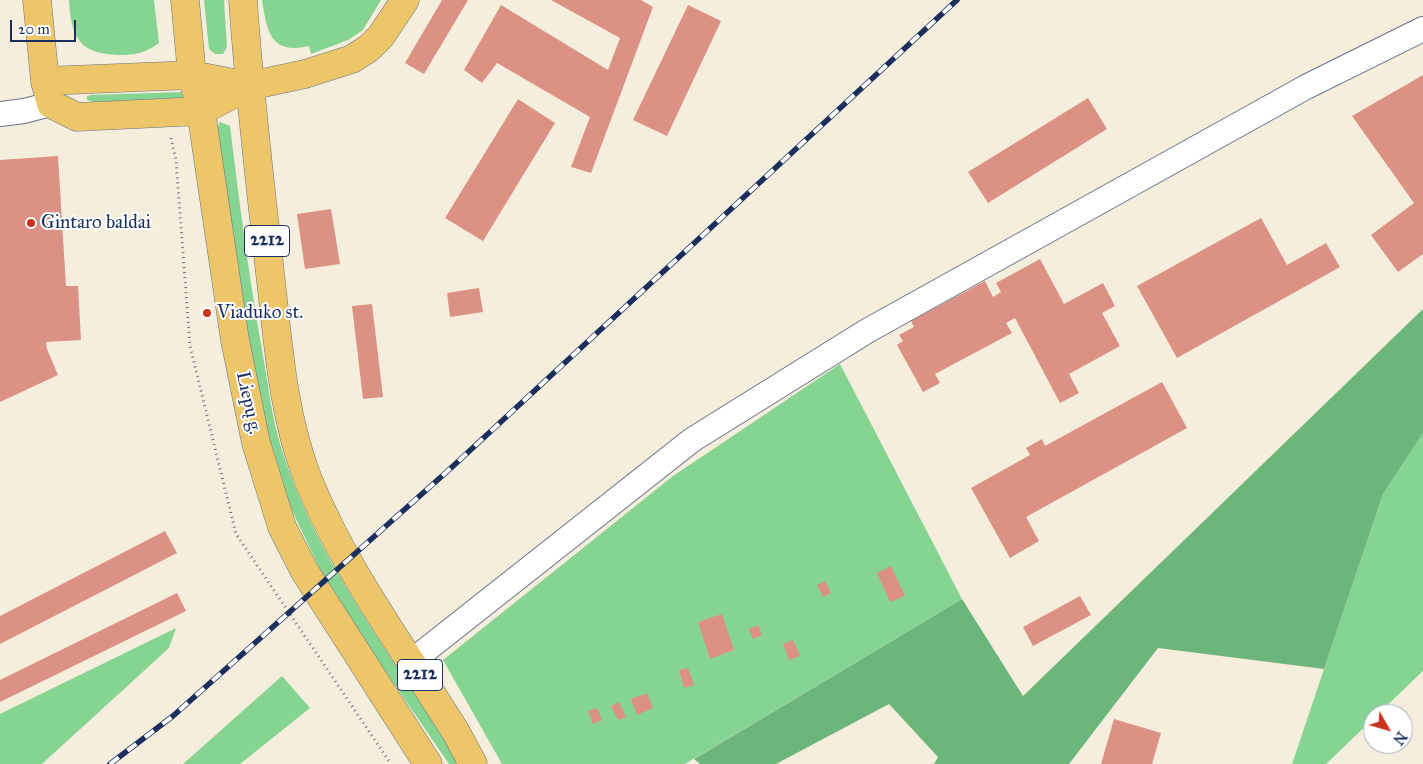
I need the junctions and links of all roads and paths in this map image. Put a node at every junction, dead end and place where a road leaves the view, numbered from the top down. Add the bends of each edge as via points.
1 (37, 0) edge
2 (185, 0) edge
3 (243, 0) edge
4 (405, 0) edge
5 (1423, 29) edge
6 (192, 75) junction
7 (249, 86) junction
8 (48, 93) junction
9 (202, 111) junction
10 (0, 114) edge
11 (412, 661) junction
12 (428, 764) edge
13 (473, 764) edge

1 - 8 main road
2 - 6 main road, Liepų g.
3 - 7 main road, Liepų g. / 2212
4 - 7 main road via 381,36 352,59 305,74
5 - 11 street via 1306,87 866,331 701,434
6 - 7 main road
6 - 8 main road
6 - 9 main road, Liepų g.
7 - 9 main road
7 - 11 main road, Liepų g. / 2212 via 281,358 294,436 306,473 341,547
8 - 9 main road via 77,117
8 - 10 street via 24,111
9 - 12 main road, Liepų g. via 235,340 256,443 282,527 305,572
11 - 13 main road, Liepų g. / 2212

